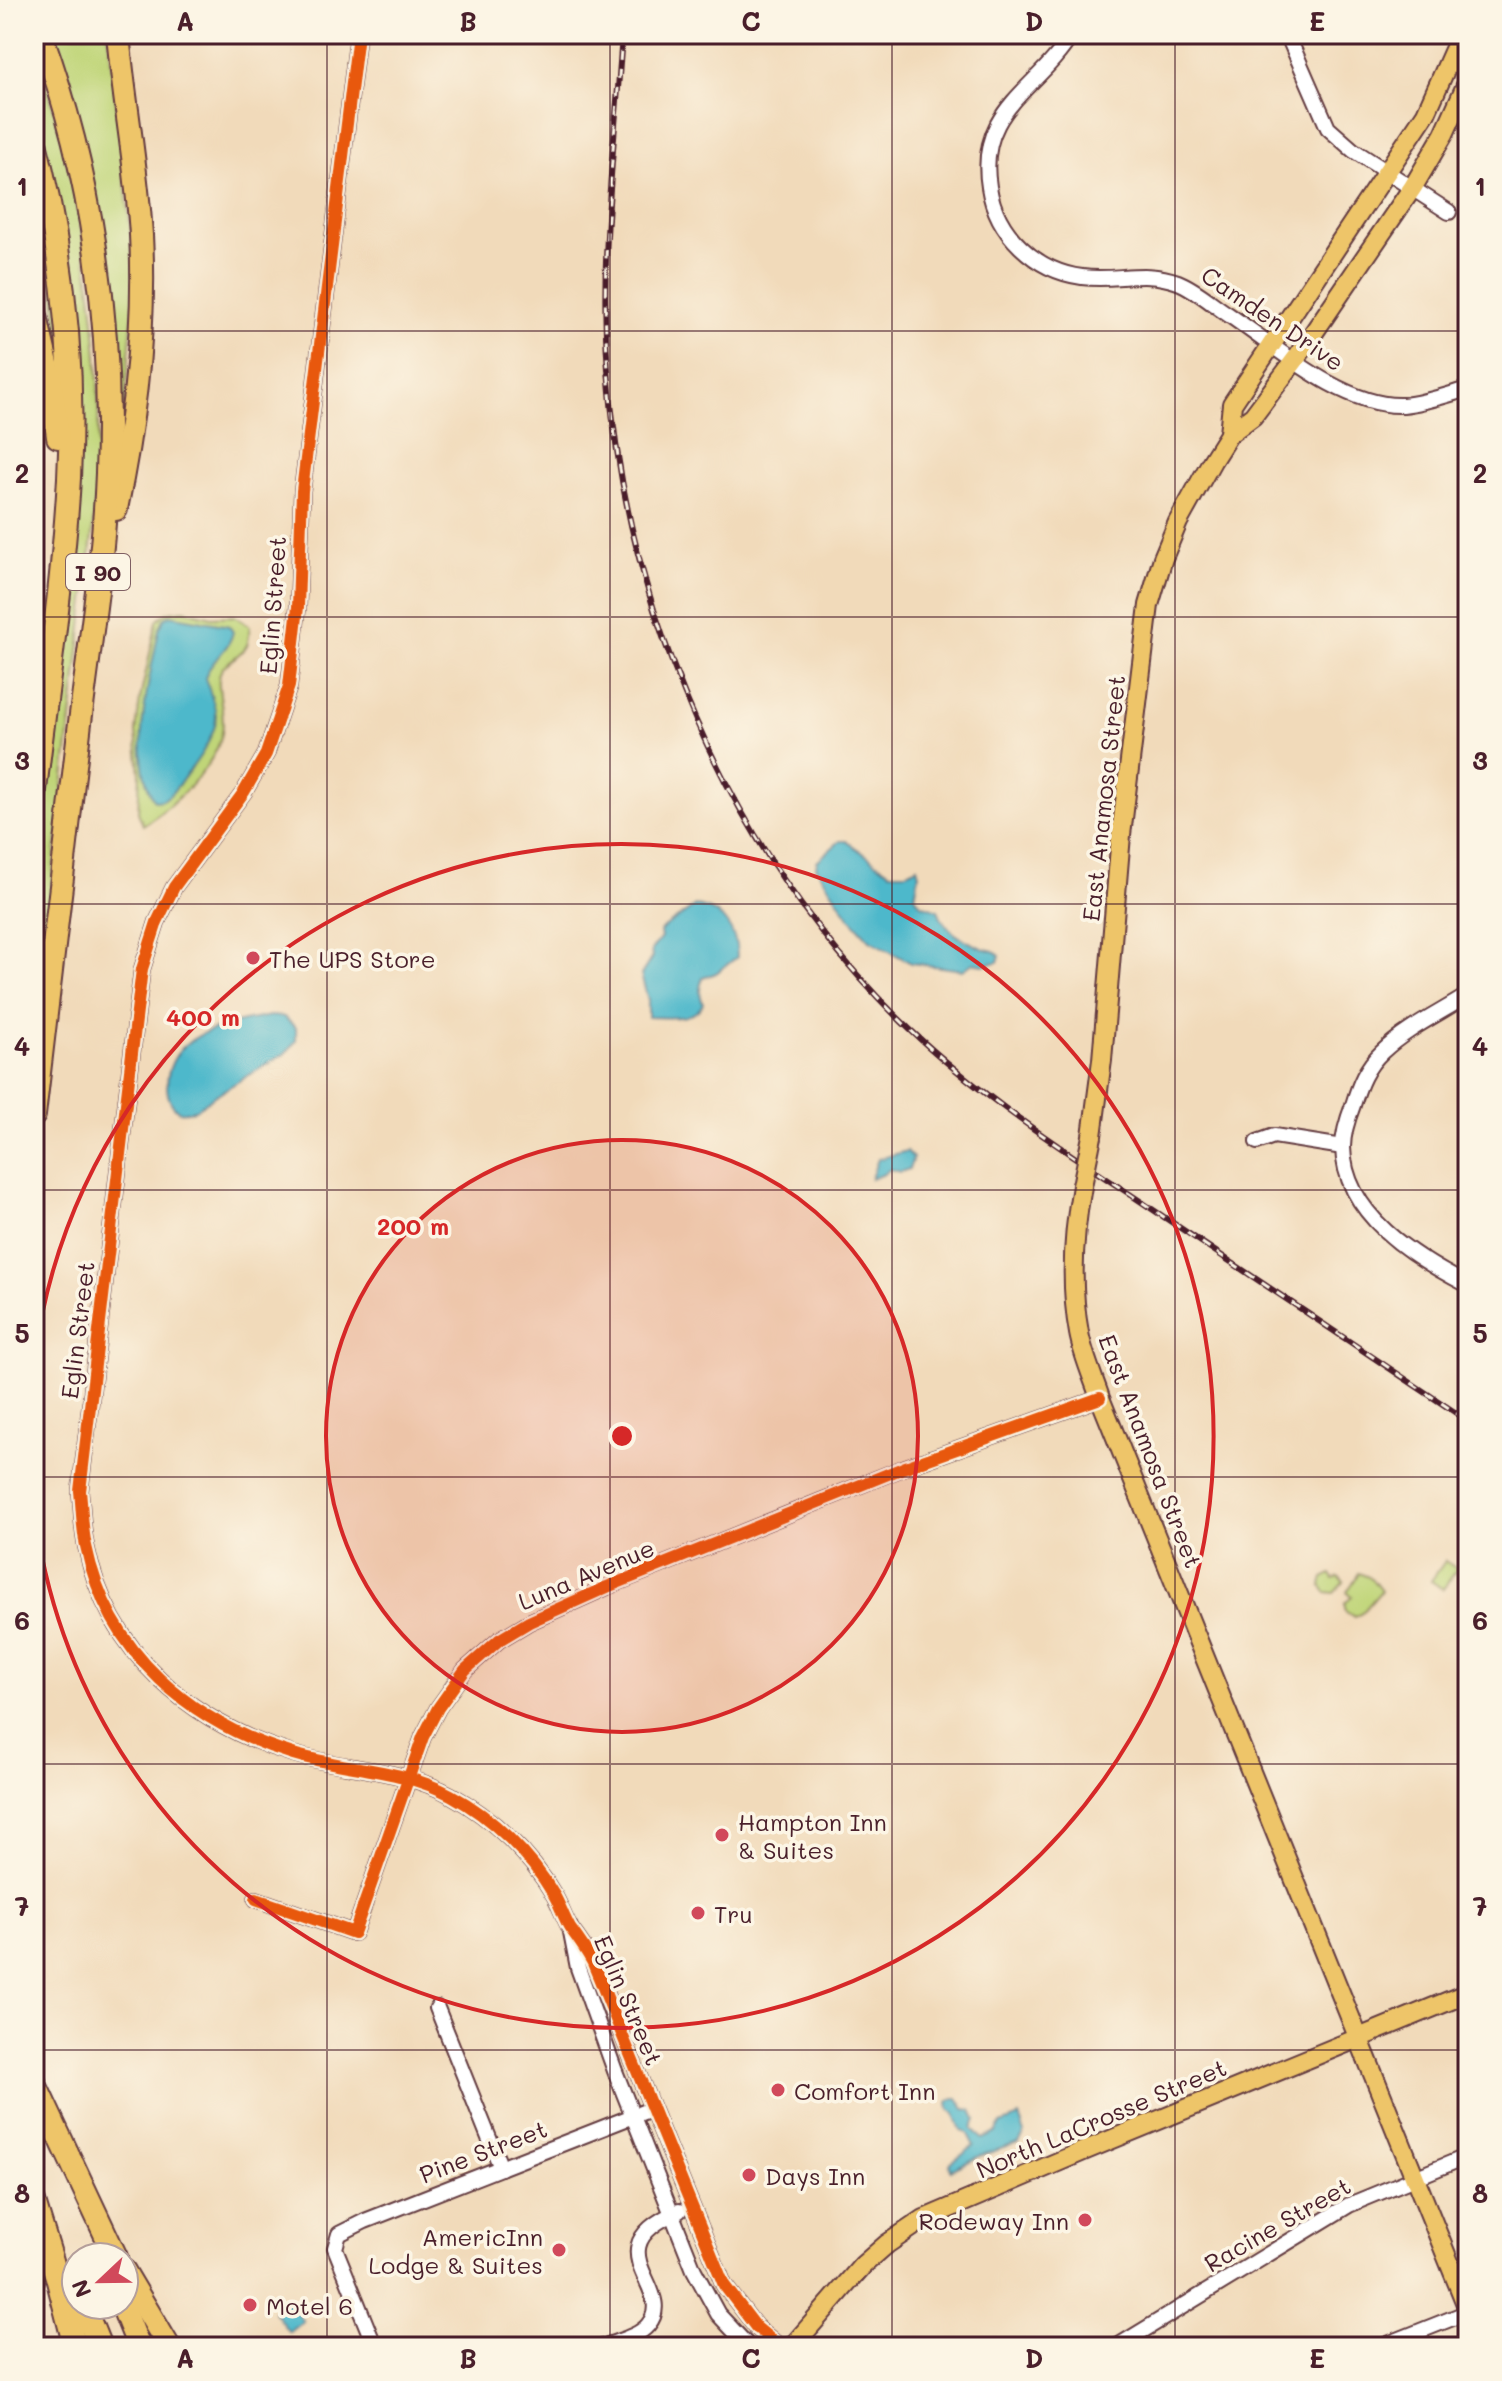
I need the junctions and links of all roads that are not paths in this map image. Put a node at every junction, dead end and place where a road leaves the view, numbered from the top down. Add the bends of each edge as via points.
1 (41, 34) edge
2 (118, 34) edge
3 (358, 34) edge
4 (1072, 34) edge
5 (1287, 34) edge
6 (1461, 34) edge
7 (1468, 81) edge
8 (34, 139) edge
9 (1388, 172) junction
10 (1413, 187) junction
11 (1449, 212) dead end
12 (34, 308) edge
13 (1271, 344) junction
14 (1295, 360) junction
15 (1468, 389) edge
16 (1229, 434) junction
17 (88, 659) junction
18 (34, 792) edge
19 (34, 799) edge
20 (1468, 995) edge
21 (34, 1115) edge
22 (1257, 1142) dead end
23 (1343, 1147) junction
24 (1468, 1285) edge
25 (1100, 1398) junction
26 (409, 1777) junction
27 (256, 1899) dead end
28 (570, 1927) junction
29 (1468, 1993) edge
30 (437, 2008) dead end
31 (1360, 2037) junction
32 (34, 2082) edge
33 (651, 2109) junction
34 (632, 2116) junction
35 (1468, 2156) edge
36 (501, 2168) junction
37 (1415, 2177) junction
38 (34, 2186) edge
39 (34, 2202) edge
40 (690, 2206) junction
41 (672, 2214) junction
42 (97, 2241) edge
43 (109, 2241) edge
44 (60, 2250) edge
45 (140, 2298) edge
46 (1468, 2310) edge
47 (89, 2321) edge
48 (128, 2321) edge
49 (75, 2347) edge
50 (100, 2347) edge
51 (139, 2347) edge
52 (169, 2347) edge
53 (375, 2347) edge
54 (603, 2347) edge
55 (749, 2347) edge
56 (780, 2347) edge
57 (792, 2347) edge
58 (1116, 2347) edge
59 (1380, 2347) edge

1 - 17 highway, I 90 via 81,170 105,340 107,475
2 - 17 highway via 139,201 141,333 132,426
3 - 26 street, Eglin Street via 302,491 289,686 266,754 174,887 148,947 139,985 80,1491 86,1545 106,1606 144,1665 177,1695 204,1716 294,1754
4 - 13 street, Camden Drive via 1048,67 1006,108 995,130 989,189 1007,232 1040,262 1069,274 1150,276 1180,283
5 - 9 street via 1328,128
6 - 9 main road, East Anamosa Street via 1426,113
7 - 10 main road, East Anamosa Street
8 - 19 highway, I 90 via 59,259 70,421 66,510
9 - 10 street
9 - 13 main road, East Anamosa Street
10 - 11 street
10 - 14 main road, East Anamosa Street
12 - 18 highway via 52,391 60,481
13 - 14 street, Camden Drive
13 - 16 main road, East Anamosa Street via 1232,404
14 - 15 street, Camden Drive via 1365,401 1420,403
14 - 16 main road, East Anamosa Street via 1253,416
16 - 25 main road, East Anamosa Street, bridge via 1178,522 1149,605 1121,835 1102,1060 1075,1226 1079,1335
17 - 21 highway, I 90
20 - 23 street via 1381,1053 1363,1077
22 - 23 street via 1274,1136
23 - 24 street via 1350,1178 1376,1222
25 - 26 street, Luna Avenue via 869,1482 514,1630 476,1659 446,1695
25 - 31 main road, East Anamosa Street
26 - 27 street, Luna Avenue via 354,1933
26 - 28 street, Eglin Street via 465,1803 506,1835 543,1878
28 - 33 street, Eglin Street via 593,1963
28 - 34 street, Eglin Street via 578,1968
29 - 31 main road, North LaCrosse Street
30 - 36 street
31 - 37 main road, East Anamosa Street
31 - 57 main road, North LaCrosse Street via 924,2219 863,2265
32 - 42 highway
32 - 43 highway
33 - 34 street, Pine Street
33 - 40 street, Eglin Street
34 - 36 street, Pine Street
34 - 41 street, Eglin Street
35 - 37 street, Racine Street
36 - 53 street, Pine Street via 349,2228 336,2239
37 - 46 main road, East Anamosa Street
37 - 58 street, Racine Street via 1349,2205
38 - 44 highway
39 - 49 highway
40 - 41 street
40 - 56 street, Eglin Street via 731,2297
41 - 54 street via 647,2229 639,2246 640,2266 654,2302 651,2322
41 - 55 street, Eglin Street via 709,2301
45 - 52 highway
46 - 59 street
47 - 50 highway
48 - 51 highway

